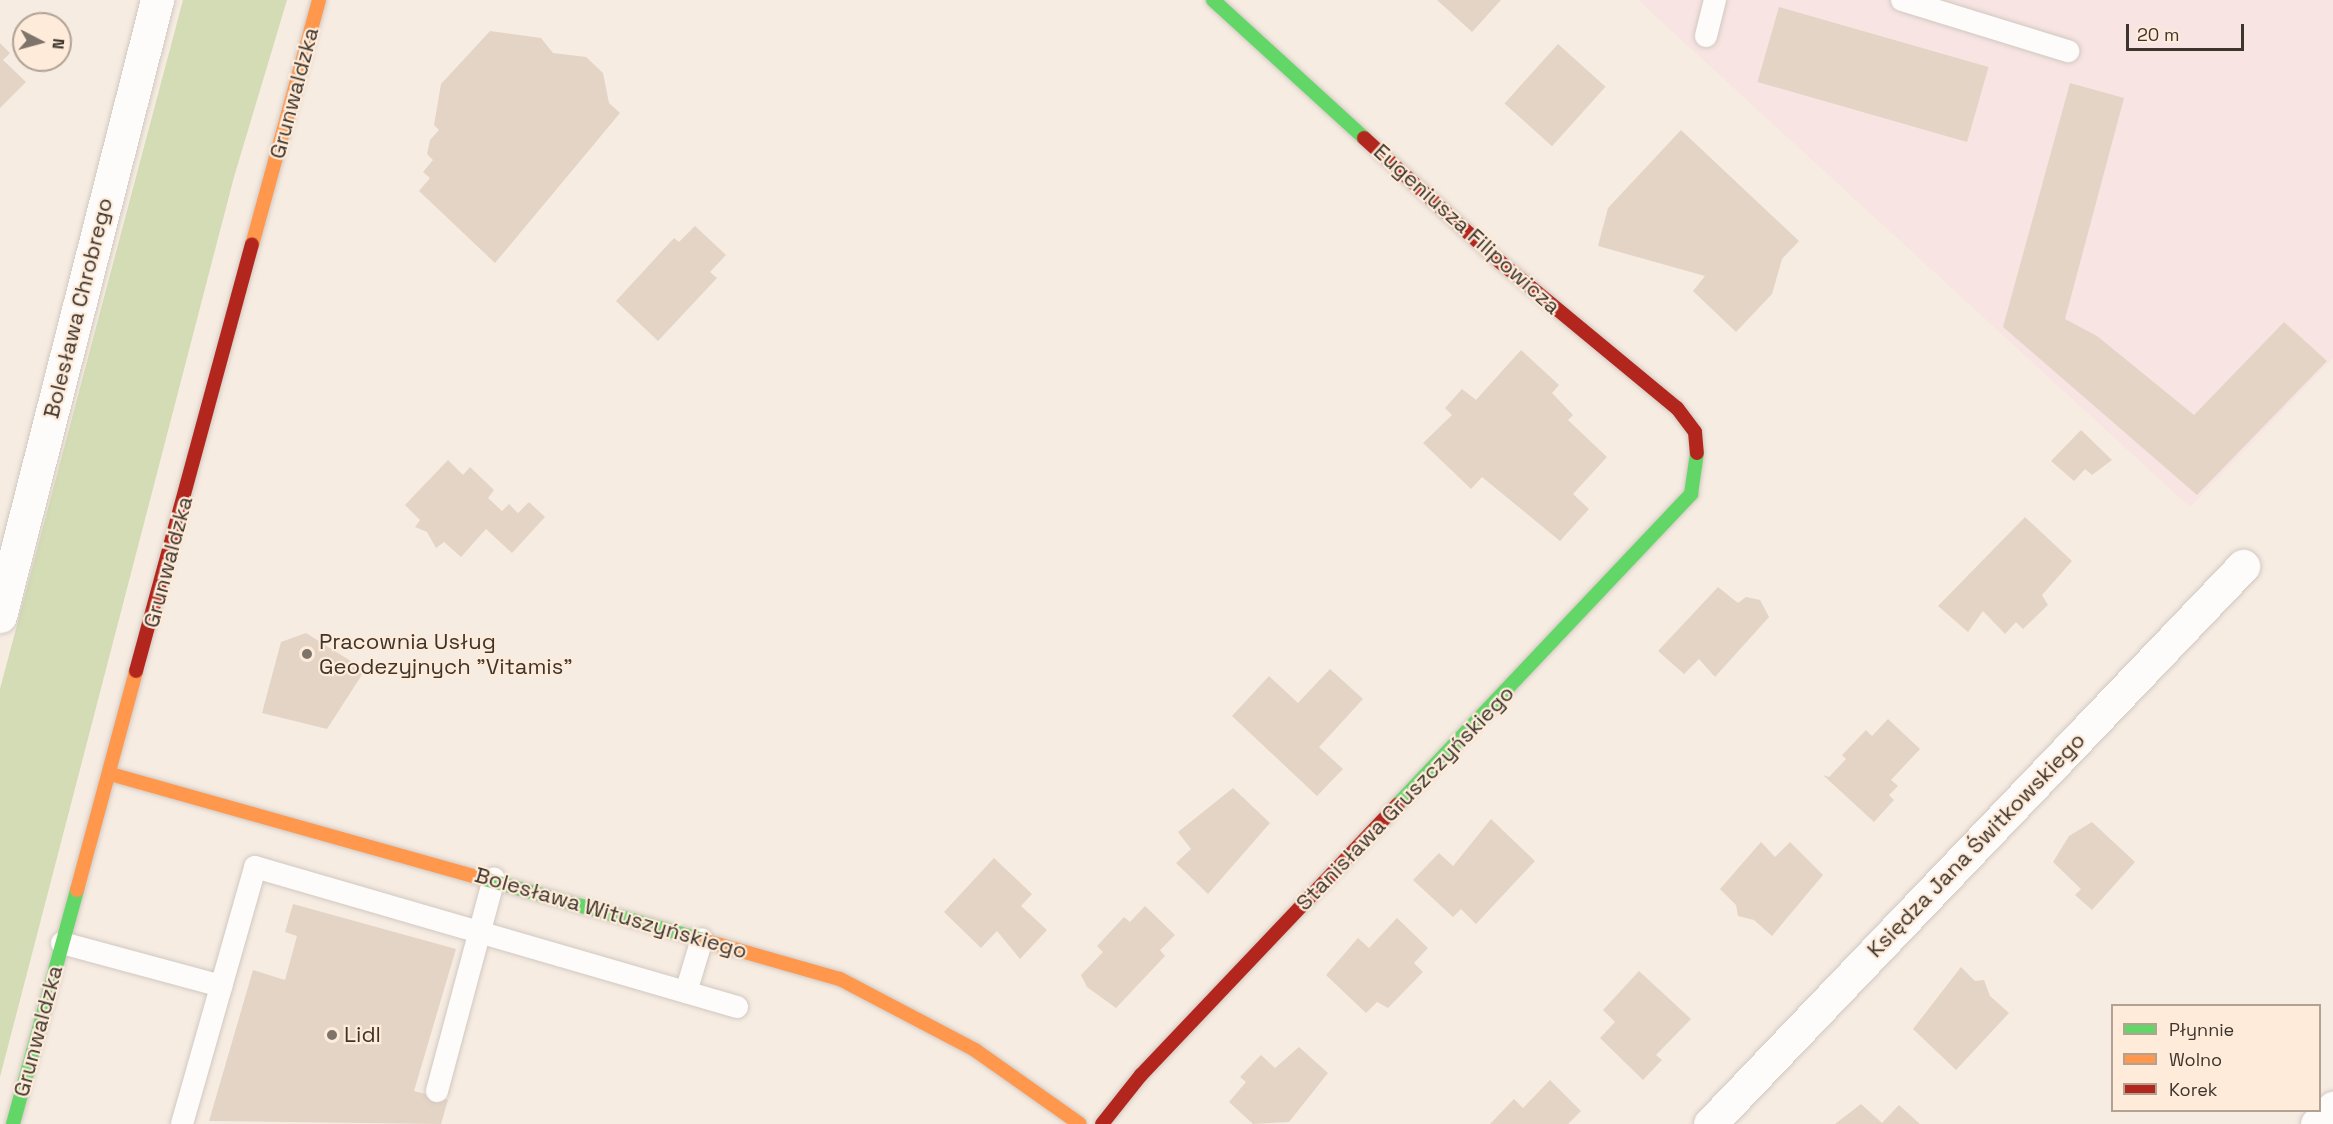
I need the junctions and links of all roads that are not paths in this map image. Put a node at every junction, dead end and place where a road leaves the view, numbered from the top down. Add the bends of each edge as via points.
1 (158, 0) edge
2 (320, 0) edge
3 (1213, 0) edge
4 (1715, 0) edge
5 (1902, 0) edge
6 (1706, 36) dead end
7 (2067, 51) dead end
8 (1699, 467) joint
9 (2243, 566) dead end
10 (0, 616) edge
11 (110, 774) junction
12 (494, 879) junction
13 (479, 932) junction
14 (702, 939) junction
15 (62, 943) junction
16 (221, 986) junction
17 (686, 992) junction
18 (737, 1007) dead end
19 (437, 1091) dead end
20 (2333, 1107) edge
21 (13, 1124) edge
22 (182, 1124) edge
23 (1080, 1124) edge
24 (1102, 1124) edge
25 (1710, 1124) edge
26 (2317, 1124) edge

1 - 10 street, Bolesława Chrobrego
2 - 11 street, Grunwaldzka
3 - 8 street, Eugeniusza Filipowicza via 1499,261 1677,408 1695,432
4 - 6 lane
5 - 7 lane
8 - 24 street, Stanisława Gruszczyńskiego via 1691,494 1141,1075
9 - 25 street, Księdza Jana Świtkowskiego
11 - 12 street, Bolesława Wituszyńskiego
11 - 15 street, Grunwaldzka
12 - 13 lane
12 - 14 street, Bolesława Wituszyńskiego
13 - 16 lane via 255,867
13 - 17 lane
13 - 19 lane
14 - 17 lane
14 - 23 street, Bolesława Wituszyńskiego via 840,979 975,1050
15 - 16 lane
15 - 21 street, Grunwaldzka
16 - 22 lane
17 - 18 lane
20 - 26 street

